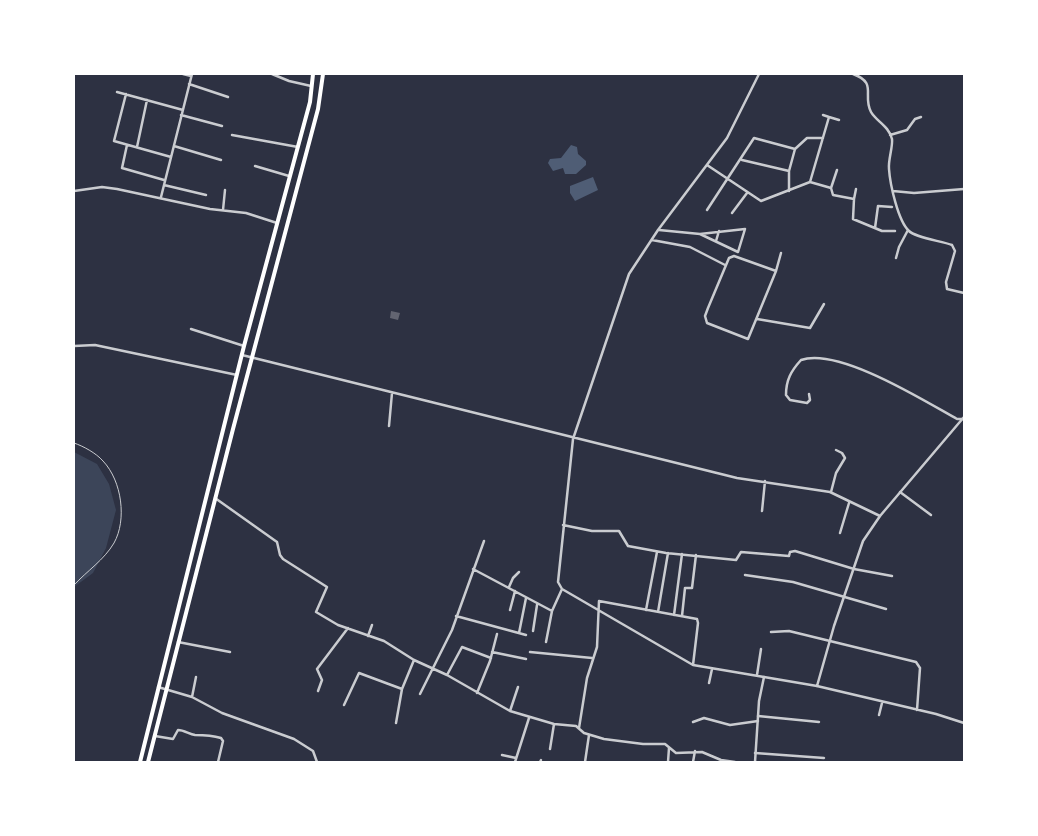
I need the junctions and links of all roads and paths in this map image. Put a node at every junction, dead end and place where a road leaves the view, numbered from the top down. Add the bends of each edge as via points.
1 (183, 74) edge
2 (272, 74) edge
3 (313, 74) edge
4 (323, 74) edge
5 (758, 74) edge
6 (852, 74) edge
7 (191, 75) edge
8 (189, 84) junction
9 (313, 86) junction
10 (117, 92) dead end
11 (126, 94) junction
12 (228, 97) dead end
13 (147, 100) junction
14 (183, 110) junction
15 (181, 115) junction
16 (307, 115) junction
17 (823, 115) dead end
18 (829, 117) junction
19 (921, 117) dead end
20 (315, 119) junction
21 (839, 120) dead end
22 (222, 126) dead end
23 (890, 134) junction
24 (232, 135) dead end
25 (823, 138) junction
26 (127, 145) junction
27 (174, 146) junction
28 (298, 146) junction
29 (136, 147) junction
30 (795, 149) junction
31 (171, 157) junction
32 (222, 160) dead end
33 (742, 160) junction
34 (707, 165) junction
35 (255, 166) dead end
36 (838, 170) dead end
37 (789, 172) junction
38 (291, 177) junction
39 (728, 179) junction
40 (165, 180) junction
41 (810, 182) junction
42 (164, 185) junction
43 (831, 188) junction
44 (856, 188) dead end
45 (225, 190) dead end
46 (964, 190) edge
47 (74, 191) edge
48 (789, 191) junction
49 (893, 191) junction
50 (747, 193) junction
51 (206, 195) dead end
52 (161, 197) junction
53 (854, 199) junction
54 (892, 207) dead end
55 (223, 210) junction
56 (707, 210) dead end
57 (732, 213) dead end
58 (280, 214) junction
59 (289, 217) junction
60 (278, 223) junction
61 (875, 228) junction
62 (658, 230) junction
63 (907, 230) junction
64 (718, 231) junction
65 (896, 231) dead end
66 (700, 234) junction
67 (652, 240) junction
68 (716, 241) junction
69 (782, 253) dead end
70 (896, 258) dead end
71 (267, 264) junction
72 (725, 265) junction
73 (276, 267) junction
74 (776, 271) junction
75 (964, 294) edge
76 (824, 304) dead end
77 (757, 319) junction
78 (191, 329) dead end
79 (74, 346) edge
80 (244, 346) junction
81 (242, 355) junction
82 (252, 358) junction
83 (237, 375) junction
84 (392, 393) junction
85 (810, 394) dead end
86 (957, 419) junction
87 (964, 419) edge
88 (959, 423) junction
89 (389, 426) dead end
90 (225, 427) junction
91 (964, 427) edge
92 (233, 429) junction
93 (573, 439) junction
94 (74, 443) edge
95 (836, 450) dead end
96 (765, 481) junction
97 (830, 492) junction
98 (900, 492) junction
99 (215, 498) junction
100 (849, 503) junction
101 (762, 511) dead end
102 (931, 515) dead end
103 (880, 516) junction
104 (201, 517) junction
105 (210, 521) junction
106 (563, 525) junction
107 (840, 534) dead end
108 (484, 541) dead end
109 (657, 552) junction
110 (668, 553) junction
111 (682, 554) junction
112 (696, 556) junction
113 (473, 569) junction
114 (854, 569) junction
115 (519, 572) dead end
116 (745, 575) dead end
117 (892, 576) dead end
118 (74, 585) edge
119 (509, 587) junction
120 (562, 589) junction
121 (515, 591) junction
122 (844, 596) junction
123 (526, 598) junction
124 (179, 602) junction
125 (188, 605) junction
126 (537, 605) junction
127 (886, 609) dead end
128 (510, 610) dead end
129 (599, 610) junction
130 (646, 610) junction
131 (552, 611) junction
132 (658, 612) junction
133 (674, 615) junction
134 (456, 616) junction
135 (682, 616) junction
136 (372, 625) dead end
137 (348, 628) junction
138 (533, 631) dead end
139 (771, 632) dead end
140 (520, 633) junction
141 (497, 634) dead end
142 (526, 635) dead end
143 (368, 636) junction
144 (178, 642) junction
145 (399, 642) dead end
146 (546, 642) dead end
147 (829, 642) junction
148 (396, 648) junction
149 (761, 649) dead end
150 (230, 652) dead end
151 (492, 652) junction
152 (530, 652) dead end
153 (491, 658) junction
154 (592, 658) junction
155 (526, 659) dead end
156 (414, 660) junction
157 (693, 665) junction
158 (432, 668) junction
159 (712, 669) junction
160 (446, 675) junction
161 (757, 675) junction
162 (764, 677) junction
163 (196, 678) dead end
164 (709, 683) dead end
165 (816, 686) junction
166 (158, 687) junction
167 (518, 687) dead end
168 (402, 689) junction
169 (166, 690) junction
170 (318, 691) dead end
171 (477, 693) junction
172 (420, 694) dead end
173 (192, 697) junction
174 (882, 703) junction
175 (344, 705) dead end
176 (917, 710) junction
177 (510, 711) junction
178 (879, 715) dead end
179 (758, 716) junction
180 (529, 718) junction
181 (758, 721) junction
182 (693, 722) dead end
183 (819, 722) dead end
184 (396, 723) dead end
185 (964, 723) edge
186 (554, 724) junction
187 (579, 728) junction
188 (589, 735) junction
189 (155, 736) junction
190 (669, 746) junction
191 (550, 749) dead end
192 (695, 752) junction
193 (755, 753) junction
194 (502, 755) dead end
195 (516, 758) junction
196 (824, 758) dead end
197 (140, 762) edge
198 (148, 762) edge
199 (218, 762) edge
200 (317, 762) edge
201 (515, 762) edge
202 (585, 762) edge
203 (668, 762) edge
204 (693, 762) edge
205 (735, 762) edge
206 (755, 762) edge

1 - 7 street
2 - 9 street via 289,82
3 - 9 main road
4 - 20 main road
5 - 34 street via 727,138
6 - 23 street via 866,83 871,112
7 - 8 street
8 - 12 street
8 - 14 street
9 - 16 main road
10 - 11 street
11 - 13 street
11 - 26 street via 114,142
13 - 14 street
13 - 29 street
14 - 15 street
15 - 22 street
15 - 27 street
16 - 20 main road
16 - 28 main road
17 - 18 street
18 - 21 street
18 - 25 street
19 - 23 street via 915,119 907,130
20 - 59 main road
23 - 49 street via 889,169
24 - 28 street
25 - 30 street via 807,138
25 - 41 street
26 - 29 street
26 - 40 street via 122,168
27 - 31 street
27 - 32 street
28 - 38 main road
29 - 31 street
30 - 33 street via 754,138
30 - 37 street
31 - 40 street
33 - 37 street
33 - 39 street
34 - 39 street
34 - 62 street
35 - 38 street
36 - 43 street
37 - 48 street
38 - 58 main road
39 - 50 street
39 - 56 street
40 - 42 street
41 - 43 street
41 - 48 street
42 - 51 street
42 - 52 street
43 - 53 street via 834,196
44 - 53 street
45 - 55 street
46 - 49 street
47 - 52 street via 102,187
48 - 50 street via 761,201
49 - 63 street
50 - 57 street
52 - 55 street
53 - 61 street via 853,219
54 - 61 street via 878,206
55 - 60 street
58 - 59 main road
58 - 60 main road
59 - 73 main road
60 - 71 main road
61 - 65 street via 885,232
62 - 66 street
62 - 67 street
63 - 70 street
63 - 75 street via 952,246 955,251 947,289
64 - 66 street
64 - 68 street
64 - 68 street via 745,229 738,252
66 - 68 street
67 - 72 street via 690,247
67 - 93 street via 629,274
69 - 74 street
71 - 73 main road
71 - 80 main road
72 - 74 street via 734,256
72 - 77 street via 705,316 706,323 747,340
73 - 82 main road
74 - 77 street
76 - 77 street via 810,328
78 - 80 street
79 - 83 street via 95,345
80 - 81 main road
81 - 82 street
81 - 83 main road
82 - 84 street
82 - 92 main road
83 - 90 main road
84 - 89 street
84 - 93 street
85 - 86 street via 809,402 790,400 786,395 786,384 801,360 824,358 892,383
86 - 87 street
86 - 88 street
87 - 88 street
88 - 91 street
88 - 98 street
90 - 92 main road
90 - 104 main road
92 - 99 main road
93 - 96 street via 736,478
93 - 106 street
94 - 118 lane via 107,465 119,496 122,523 103,558
95 - 97 street via 845,458
96 - 97 street
96 - 101 street
97 - 100 street
98 - 102 street
98 - 103 street
99 - 105 main road
99 - 137 street via 277,542 280,555 288,563 327,587 316,612
100 - 103 street
100 - 107 street
103 - 114 street via 863,541
104 - 105 main road
104 - 124 main road
105 - 125 main road
106 - 109 street via 592,531 616,530 628,546
106 - 120 street via 558,582
108 - 113 street
109 - 110 street
109 - 130 street
110 - 111 street
110 - 132 street
111 - 112 street
111 - 133 street
112 - 114 street via 736,560 741,552 788,556 795,551
112 - 135 street via 692,588 685,588
113 - 119 street
113 - 134 street
114 - 117 street
114 - 122 street
115 - 119 street
116 - 122 street via 782,580
119 - 121 street
120 - 129 street
120 - 131 street
121 - 123 street
121 - 128 street
122 - 127 street
122 - 147 street
123 - 126 street
123 - 140 street
124 - 125 main road
124 - 166 main road
125 - 144 main road
126 - 131 street
126 - 138 street
129 - 130 street via 599,602
129 - 154 street via 597,647
129 - 157 street
130 - 132 street
131 - 146 street
132 - 133 street
133 - 135 street
134 - 140 street
134 - 158 street
135 - 157 street via 698,620
136 - 143 street
137 - 143 street
137 - 170 street via 317,669 322,680
139 - 147 street via 789,631
140 - 142 street
141 - 151 street
143 - 148 street
144 - 150 street
144 - 169 main road
145 - 148 street
147 - 165 street
147 - 176 street via 918,664
148 - 156 street
149 - 161 street
151 - 153 street
151 - 155 street
152 - 154 street
153 - 160 street via 462,648
153 - 171 street
154 - 187 street
156 - 158 street
156 - 168 street
157 - 159 street
158 - 160 street
158 - 172 street
159 - 161 street
159 - 164 street
160 - 171 street
161 - 162 street
162 - 165 street
162 - 179 street
163 - 173 street
165 - 174 street
166 - 169 street
166 - 197 main road
167 - 177 street
168 - 175 street via 360,673
168 - 184 street
169 - 173 street
169 - 189 main road
171 - 177 street
173 - 200 street via 240,720 294,739 313,751
174 - 176 street
174 - 178 street
176 - 185 street
177 - 180 street
179 - 181 street
179 - 183 street
180 - 186 street
180 - 195 street
181 - 182 street via 732,725 704,718
181 - 193 street
186 - 187 street
186 - 191 street
187 - 188 street
188 - 190 street
188 - 202 street
189 - 198 main road
189 - 199 street via 173,739 181,730 221,738
190 - 192 street via 676,753
190 - 203 street
192 - 204 street
192 - 205 street
193 - 196 street
193 - 206 street
194 - 195 street
195 - 201 street

